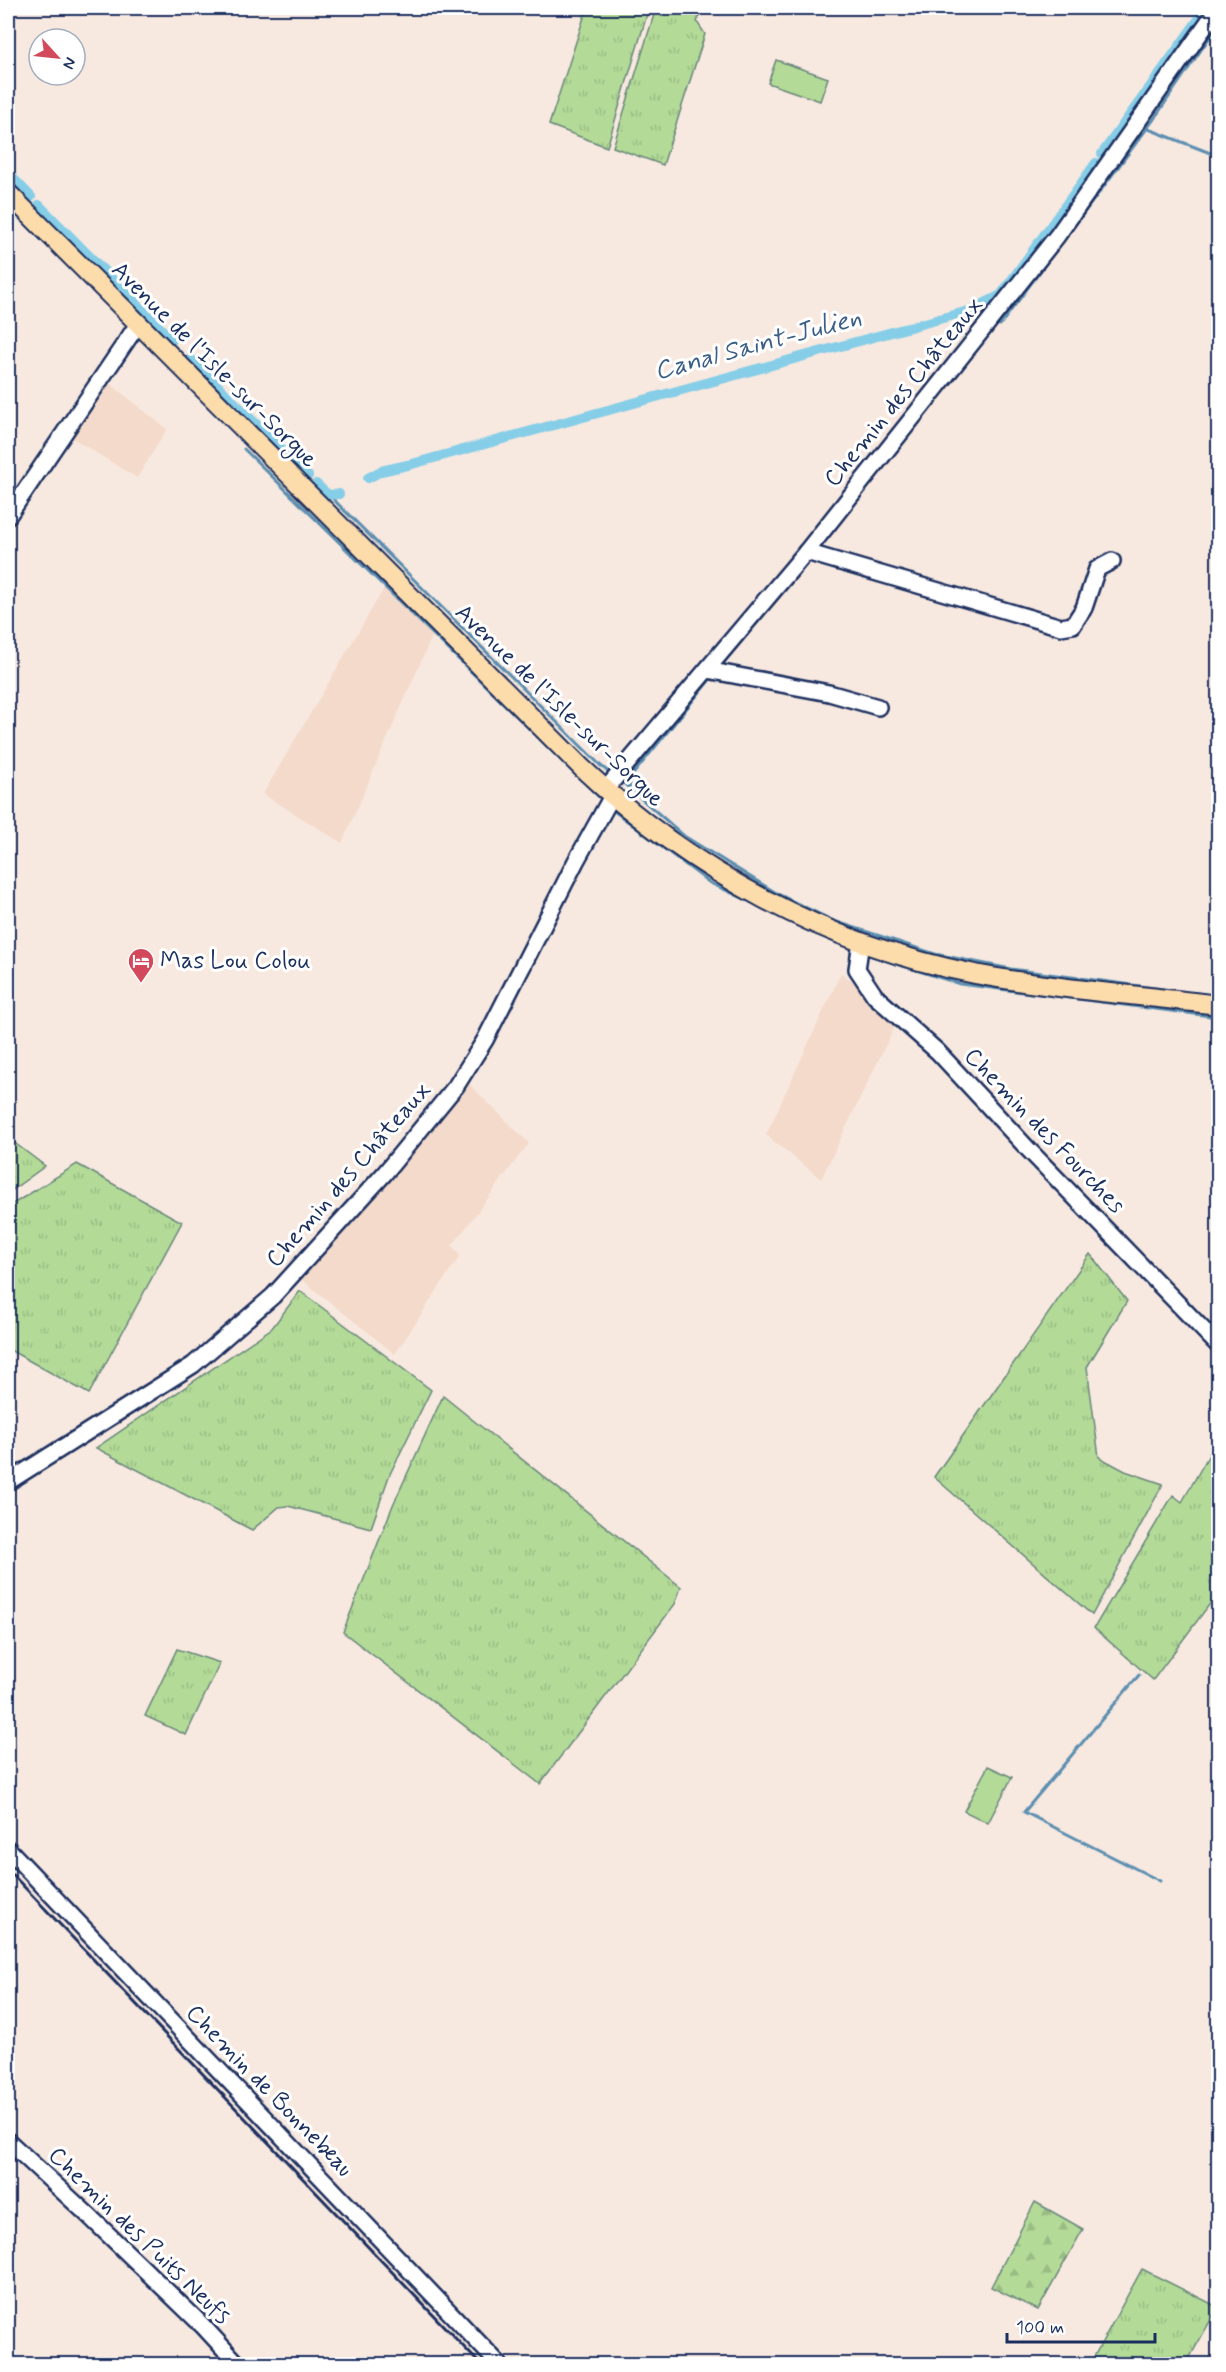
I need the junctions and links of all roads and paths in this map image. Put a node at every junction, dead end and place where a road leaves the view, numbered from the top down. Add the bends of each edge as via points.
1 (1218, 8) edge
2 (8, 193) edge
3 (138, 324) junction
4 (8, 516) edge
5 (806, 552) junction
6 (1113, 561) dead end
7 (707, 670) junction
8 (878, 707) dead end
9 (608, 793) junction
10 (861, 942) junction
11 (1218, 1005) edge
12 (1218, 1345) edge
13 (8, 1482) edge
14 (8, 1849) edge
15 (8, 2141) edge
16 (238, 2364) edge
17 (499, 2364) edge

1 - 5 street, Chemin des Châteaux via 1057,236
2 - 3 main road, Avenue de l'Isle-sur-Sorgue
3 - 4 street
3 - 9 main road, Avenue de l'Isle-sur-Sorgue
5 - 6 street via 1061,627 1073,626 1079,619 1097,569
5 - 7 street, Chemin des Châteaux
7 - 8 street via 828,693
7 - 9 street, Chemin des Châteaux
9 - 10 main road, Avenue de l'Isle-sur-Sorgue via 670,842 741,887
9 - 13 street, Chemin des Châteaux via 484,1040 456,1086 384,1174 273,1296 193,1365
10 - 11 main road, Avenue de l'Isle-sur-Sorgue via 923,962 996,978
10 - 12 street, Chemin des Fourches via 857,969 875,996 938,1052
14 - 17 street, Chemin de Bonnebeau
15 - 16 street, Chemin des Puits Neufs

